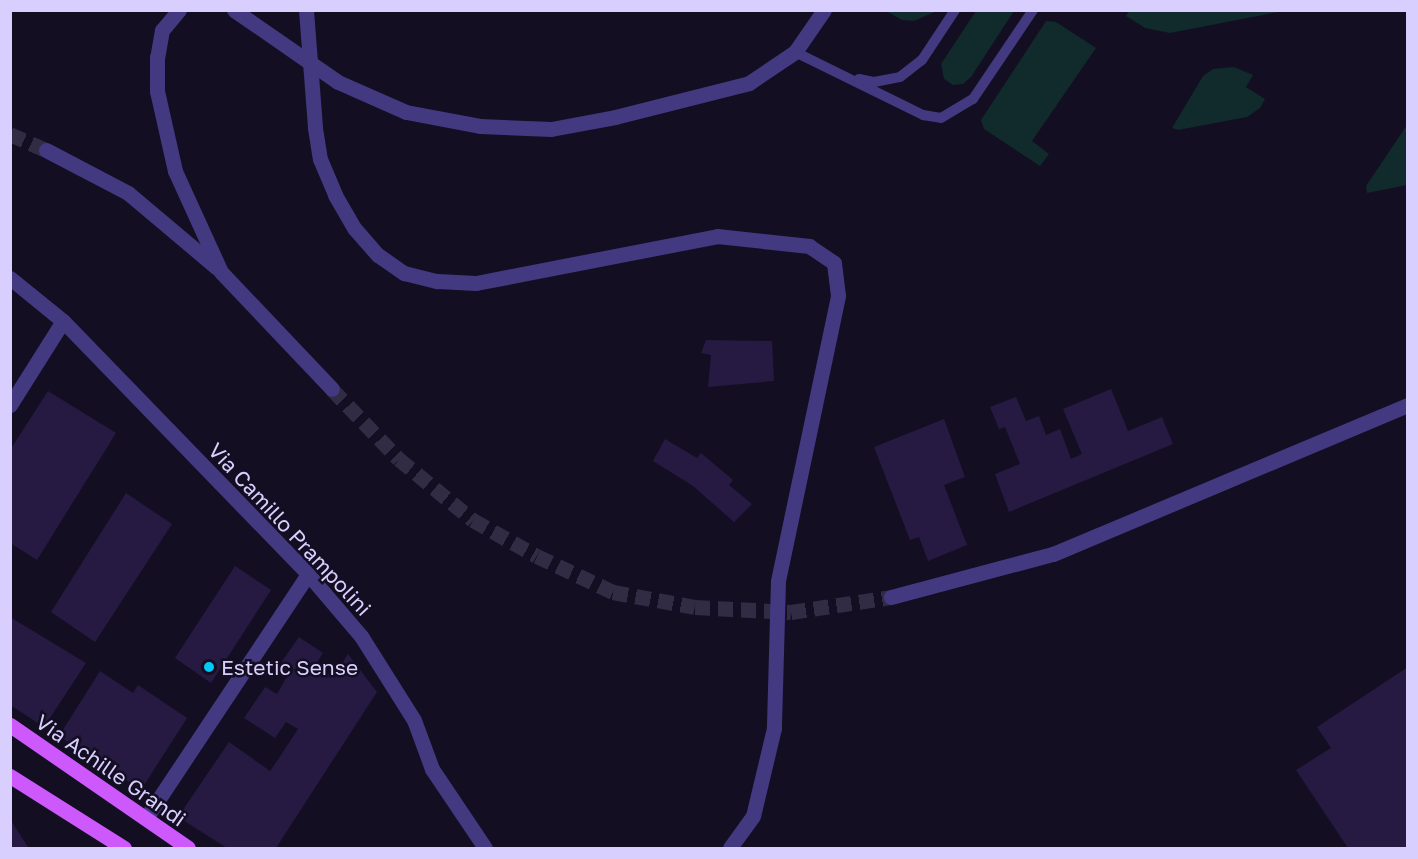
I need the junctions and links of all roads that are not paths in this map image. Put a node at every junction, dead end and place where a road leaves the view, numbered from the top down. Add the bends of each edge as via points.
1 (179, 10) edge
2 (234, 10) edge
3 (306, 10) edge
4 (824, 10) edge
5 (955, 10) edge
6 (1033, 10) edge
7 (795, 52) junction
8 (842, 75) junction
9 (46, 150) tunnel mouth
10 (222, 272) junction
11 (10, 278) edge
12 (63, 321) junction
13 (332, 389) tunnel mouth
14 (10, 405) edge
15 (1407, 405) edge
16 (308, 574) junction
17 (891, 597) tunnel mouth
18 (10, 725) edge
19 (10, 776) edge
20 (146, 818) junction
21 (124, 849) edge
22 (188, 849) edge
23 (485, 849) edge
24 (730, 849) edge

1 - 10 street via 162,30 157,91 176,171
2 - 7 street via 338,82 406,112 480,126 551,129 615,117 750,84
3 - 24 street, bridge via 320,159 355,229 378,255 404,273 437,281 476,283 717,236 809,246 834,263 838,296 778,581 774,728 753,816
4 - 7 street
5 - 8 lane via 922,60 900,77 874,82
6 - 8 lane via 974,99 941,118 923,115
7 - 8 lane
9 - 10 street via 128,193
10 - 13 street
11 - 12 street, Via Camillo Prampolini
12 - 14 street
12 - 16 street, Via Camillo Prampolini
15 - 17 street via 1053,554
16 - 20 street
16 - 23 street, Via Camillo Prampolini via 361,636 414,720 432,769
18 - 20 main road, Via Achille Grandi
19 - 21 main road
20 - 22 main road, Via Achille Grandi

